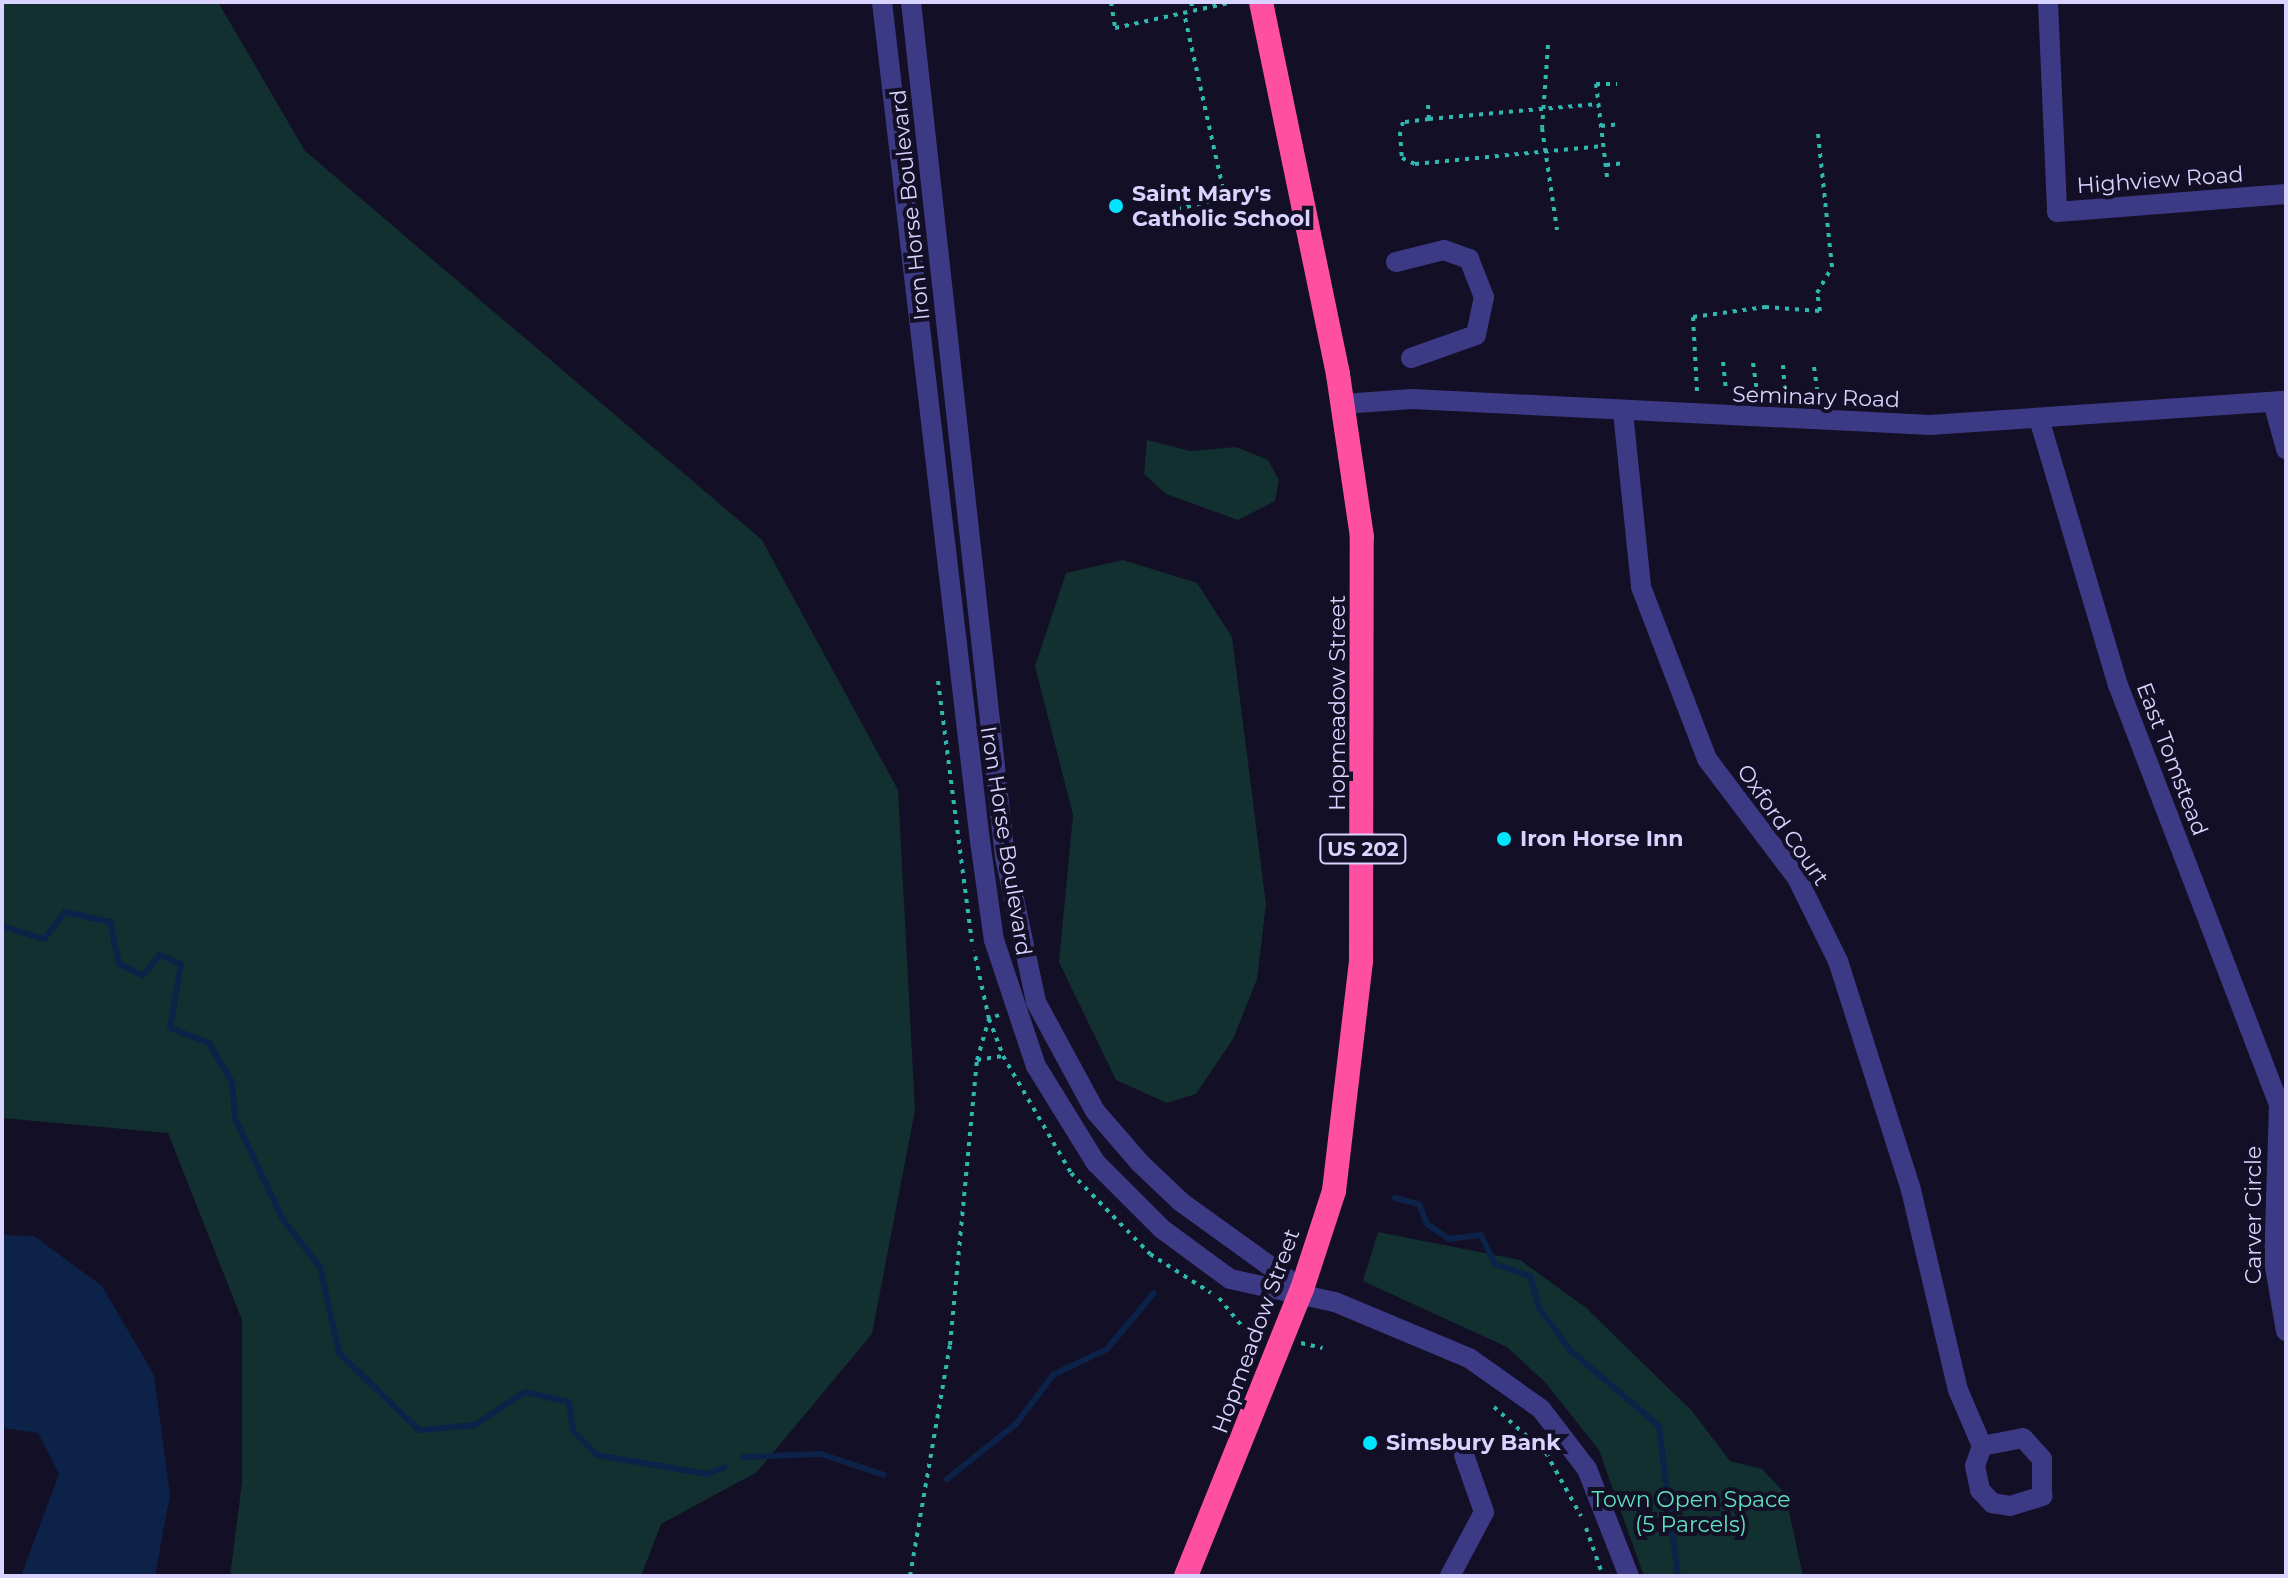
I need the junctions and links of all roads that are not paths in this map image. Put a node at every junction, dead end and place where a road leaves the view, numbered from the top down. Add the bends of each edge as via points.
1 (882, 2) edge
2 (911, 2) edge
3 (1261, 2) edge
4 (2048, 2) edge
5 (2286, 194) edge
6 (1396, 262) dead end
7 (1411, 358) dead end
8 (2280, 401) edge
9 (1343, 404) junction
10 (1623, 412) junction
11 (2040, 422) junction
12 (2286, 449) edge
13 (2282, 1104) edge
14 (1302, 1289) junction
15 (2286, 1331) edge
16 (1982, 1446) dead end
17 (1464, 1455) dead end
18 (1186, 1576) edge
19 (1450, 1576) edge
20 (1629, 1576) edge

1 - 14 street, Iron Horse Boulevard via 961,710 994,940 1012,1010 1057,1106 1096,1163 1162,1229 1230,1279
2 - 14 street, Iron Horse Boulevard via 1005,857 1036,1002 1095,1111 1140,1163 1181,1202
3 - 9 highway, Hopmeadow Street / US 202
4 - 5 street, Highview Road via 2057,212
6 - 7 street via 1444,250 1469,259 1484,297 1476,335
8 - 11 street, Seminary Road
8 - 12 street
9 - 10 street, Seminary Road via 1412,399
9 - 14 highway, Hopmeadow Street / US 202 via 1366,611 1361,961 1334,1191
10 - 11 street, Seminary Road via 1822,423
10 - 16 street, Oxford Court via 1641,587 1707,759 1797,878 1838,961 1911,1190 1958,1390
11 - 13 street, East Tomstead via 2118,685
13 - 15 street, Carver Circle via 2274,1261
14 - 18 highway, Hopmeadow Street / US 202
14 - 20 street via 1469,1358 1541,1409 1587,1469
17 - 19 street via 1484,1512

